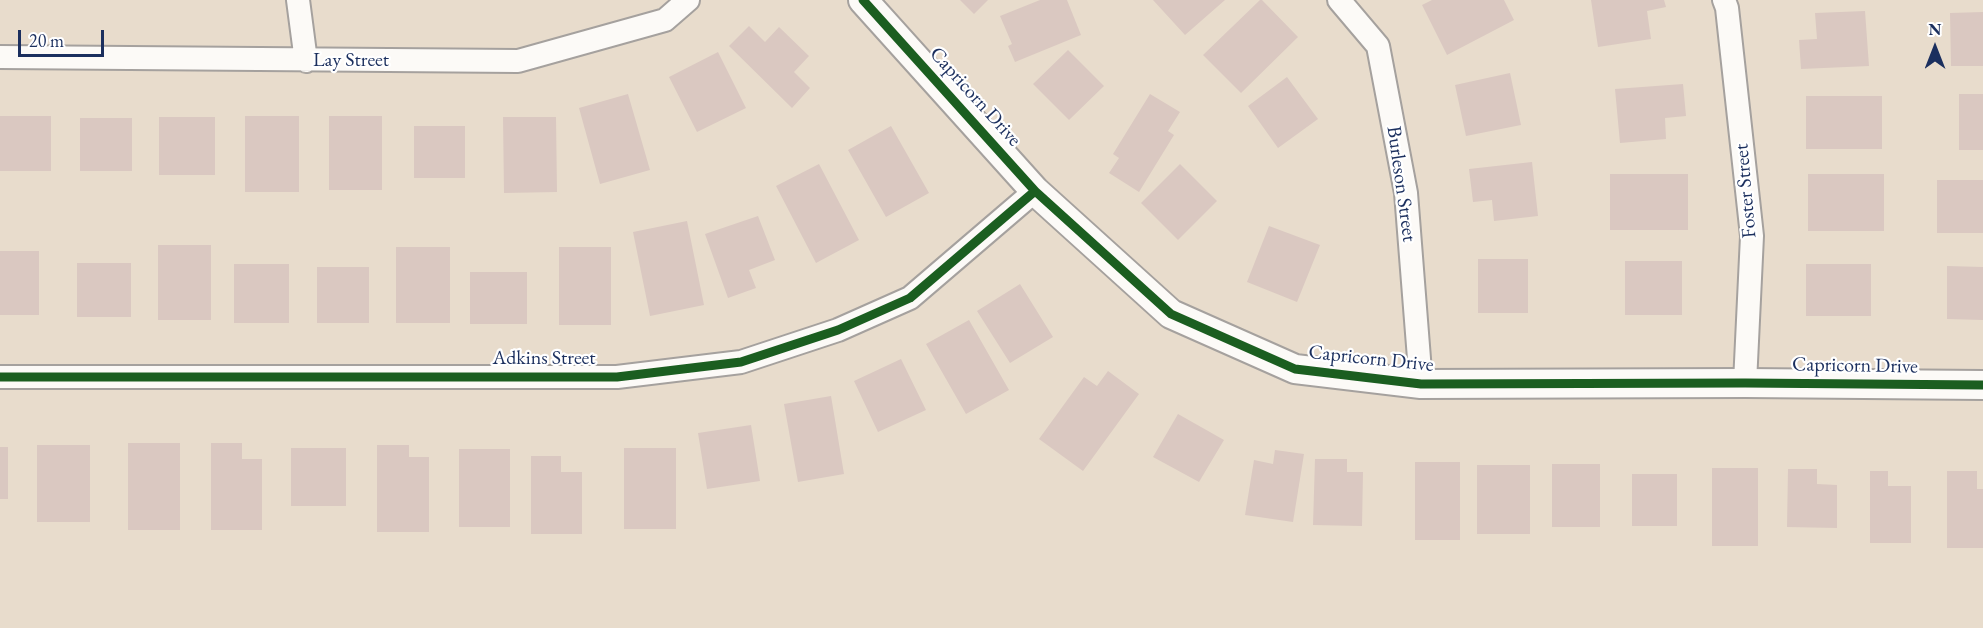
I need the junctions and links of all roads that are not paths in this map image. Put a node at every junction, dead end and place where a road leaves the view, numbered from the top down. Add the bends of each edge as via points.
1 (298, 0) edge
2 (688, 0) edge
3 (863, 0) edge
4 (1339, 0) edge
5 (1724, 0) edge
6 (0, 57) edge
7 (306, 61) junction
8 (1035, 191) junction
9 (0, 377) edge
10 (1745, 383) junction
11 (1421, 384) junction
12 (1983, 385) edge

1 - 7 street
2 - 7 street, Lay Street via 665,20 518,61
3 - 8 street, Capricorn Drive
4 - 11 street, Burleson Street via 1378,45 1406,193
5 - 10 street, Foster Street via 1752,236
6 - 7 street, Lay Street
8 - 9 street, Adkins Street via 910,298 838,330 741,362 617,377
8 - 11 street, Capricorn Drive via 1171,314 1295,369
10 - 11 street, Capricorn Drive
10 - 12 street, Capricorn Drive

